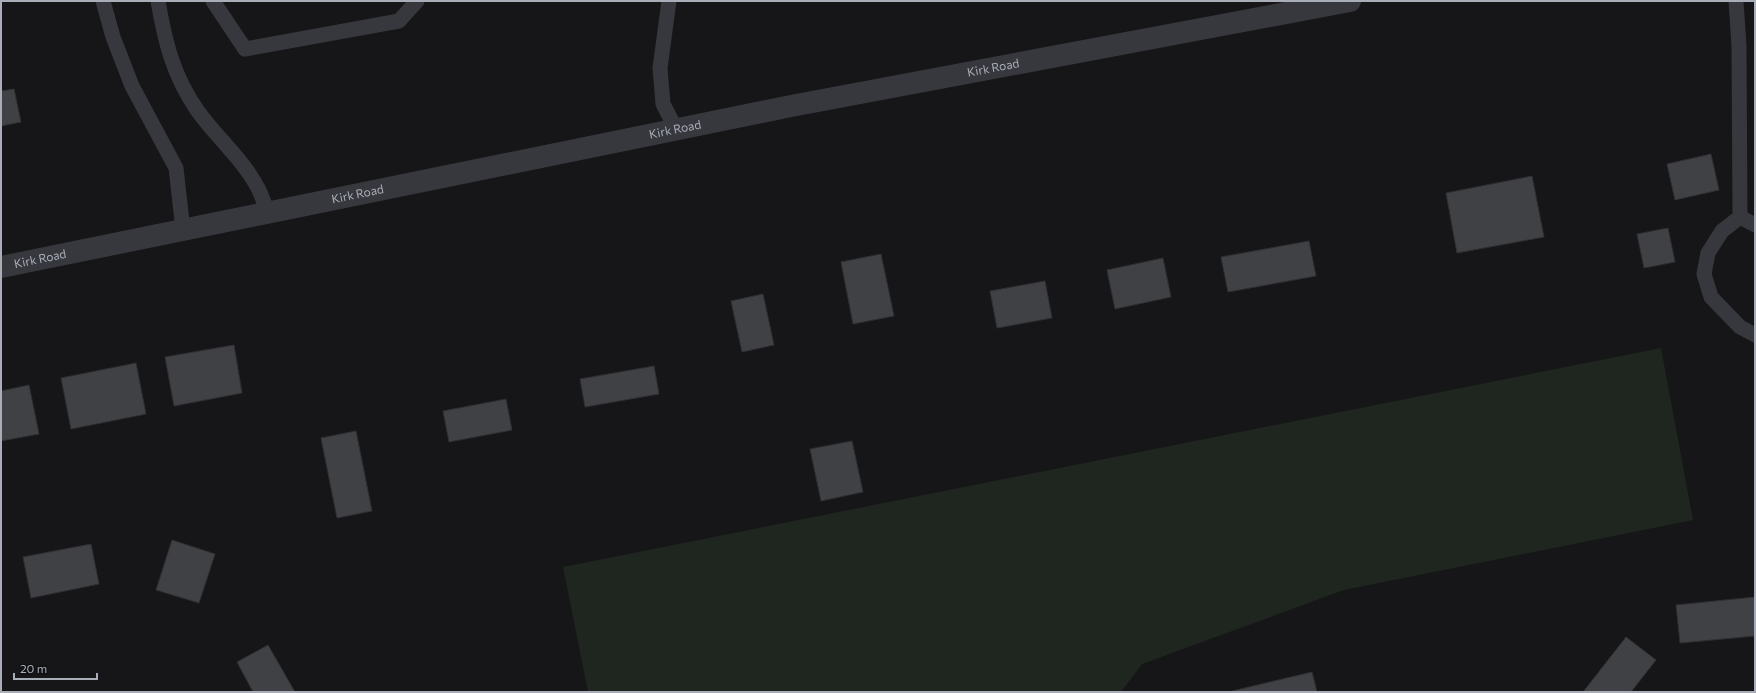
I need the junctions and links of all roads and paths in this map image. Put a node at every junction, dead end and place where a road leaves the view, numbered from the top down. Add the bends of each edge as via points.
1 (103, 1) edge
2 (158, 1) edge
3 (213, 1) edge
4 (417, 1) edge
5 (669, 1) edge
6 (1350, 1) edge
7 (1736, 1) edge
8 (405, 7) edge
9 (676, 129) junction
10 (268, 213) junction
11 (1740, 216) junction
12 (1755, 225) edge
13 (183, 230) junction
14 (1, 267) edge
15 (1755, 335) edge

1 - 13 lane via 113,37 132,86 176,168
2 - 10 lane via 164,38 178,79 197,110 244,166 259,190
3 - 8 lane via 245,49 399,21
4 - 8 lane
5 - 9 lane via 660,68 663,104
6 - 9 street, Kirk Road
7 - 11 lane via 1739,46
9 - 10 street, Kirk Road
10 - 13 street, Kirk Road
11 - 12 lane
11 - 15 lane via 1722,231 1708,253 1704,274 1711,297 1740,327
13 - 14 street, Kirk Road

